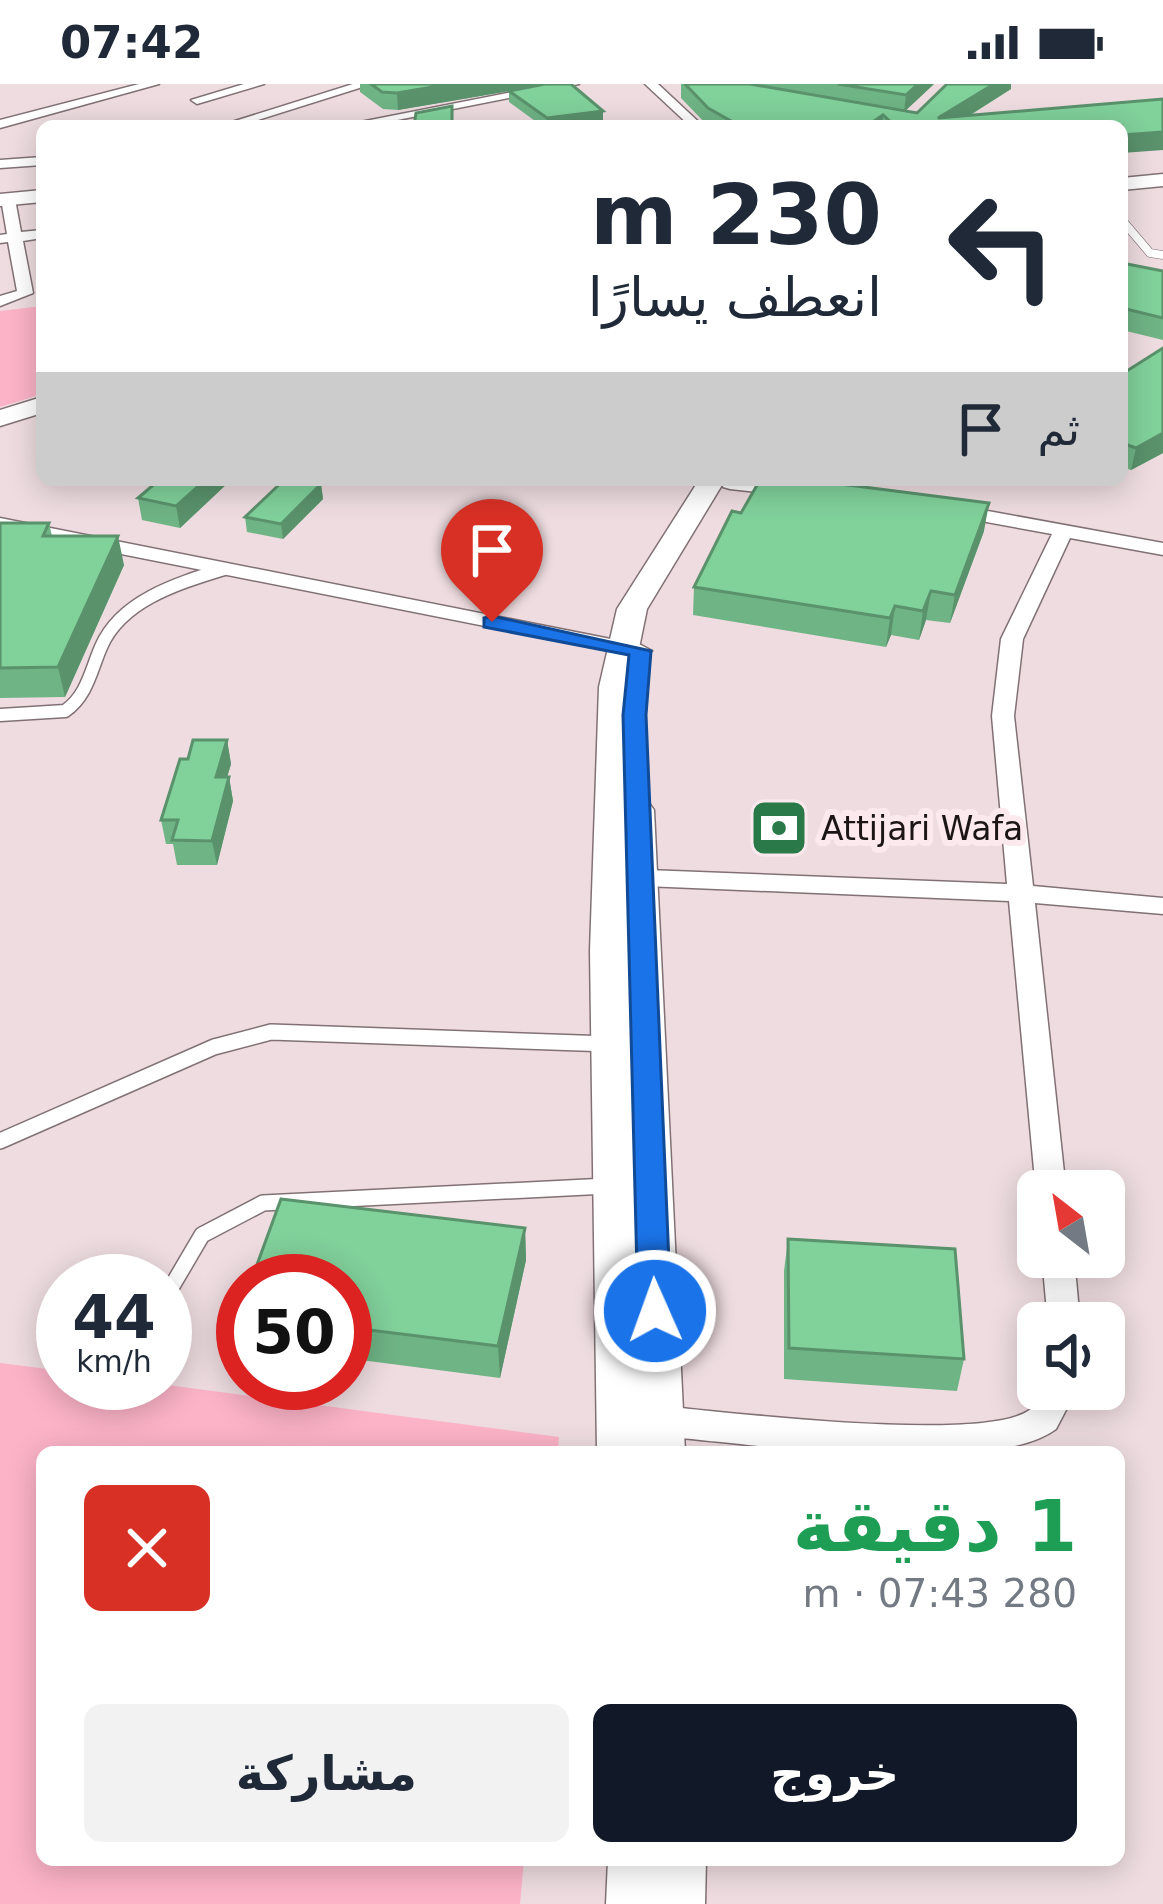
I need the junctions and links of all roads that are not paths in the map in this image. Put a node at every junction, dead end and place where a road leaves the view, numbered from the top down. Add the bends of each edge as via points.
1 (258, 84) edge
2 (322, 84) edge
3 (366, 84) edge
4 (573, 84) edge
5 (651, 84) edge
6 (139, 85) edge
7 (343, 91) junction
8 (197, 100) dead end
9 (246, 120) edge
10 (378, 120) edge
11 (691, 120) edge
12 (1, 125) edge
13 (36, 131) edge
14 (36, 161) edge
15 (0, 164) edge
16 (1163, 183) edge
17 (1128, 186) edge
18 (36, 194) edge
19 (3, 198) edge
20 (1128, 227) edge
21 (7, 238) edge
22 (1163, 255) edge
23 (1128, 266) edge
24 (9, 270) edge
25 (1163, 273) edge
26 (33, 296) edge
27 (0, 302) edge
28 (36, 407) edge
29 (0, 418) edge
30 (722, 486) edge
31 (765, 486) edge
32 (821, 493) edge
33 (933, 507) edge
34 (0, 524) edge
35 (1064, 530) junction
36 (1163, 548) edge
37 (224, 569) junction
38 (630, 649) junction
39 (0, 715) edge
40 (625, 877) junction
41 (1018, 893) junction
42 (1162, 908) edge
43 (611, 1044) junction
44 (0, 1141) edge
45 (1049, 1170) edge
46 (614, 1186) junction
47 (191, 1254) edge
48 (1052, 1410) edge
49 (660, 1436) edge
50 (622, 1446) edge
51 (638, 1866) edge
52 (676, 1866) edge
53 (636, 1904) edge
54 (675, 1904) edge

1 - 8 street
2 - 7 street
3 - 7 street
4 - 10 street
5 - 11 street
6 - 12 street
7 - 9 street
12 - 13 street
14 - 15 street
16 - 17 main road
18 - 19 main road
19 - 21 street
20 - 22 lane via 1150,253
21 - 24 street
23 - 25 main road
24 - 26 street
26 - 27 street
28 - 29 main road
30 - 38 main road
31 - 32 street
33 - 35 street
34 - 37 street
35 - 36 street
35 - 41 street via 1004,670
37 - 38 street
37 - 39 lane via 153,594 130,613 106,636 75,704 63,713
38 - 40 main road
40 - 41 street
40 - 43 main road
40 - 49 main road
41 - 42 street
41 - 45 street
43 - 44 lane via 271,1032 214,1047
43 - 46 main road
46 - 47 lane via 263,1204 202,1235
46 - 50 main road
48 - 49 street via 1033,1426 959,1437
51 - 53 main road
52 - 54 main road

